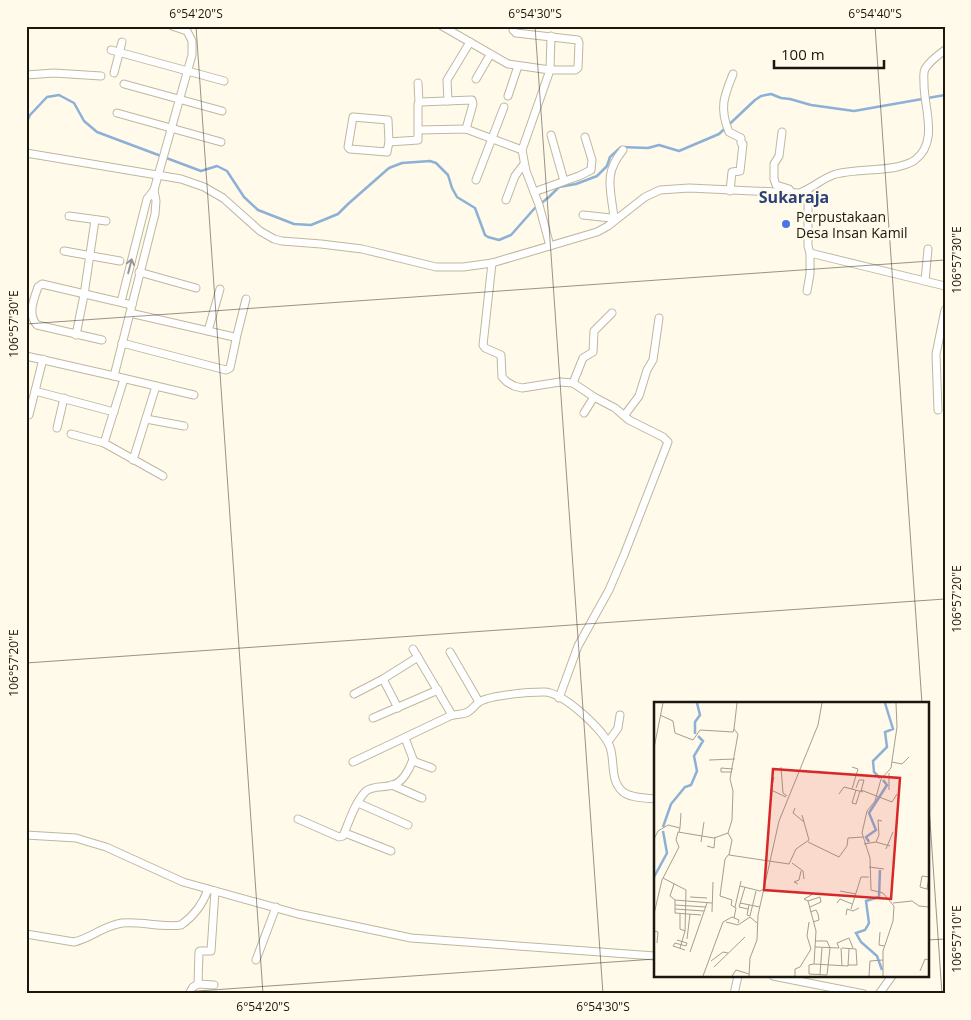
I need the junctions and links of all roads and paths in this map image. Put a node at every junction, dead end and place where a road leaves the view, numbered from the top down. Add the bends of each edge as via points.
1 (172, 26) edge
2 (442, 26) edge
3 (513, 26) edge
4 (187, 28) edge
5 (551, 36) junction
6 (122, 42) dead end
7 (470, 42) junction
8 (115, 51) junction
9 (944, 51) edge
10 (490, 55) junction
11 (518, 66) junction
12 (188, 70) junction
13 (550, 70) junction
14 (114, 73) dead end
15 (733, 74) dead end
16 (26, 75) edge
17 (101, 76) dead end
18 (476, 79) dead end
19 (224, 81) dead end
20 (418, 83) dead end
21 (124, 84) dead end
22 (508, 96) dead end
23 (180, 99) junction
24 (448, 101) junction
25 (419, 103) junction
26 (504, 107) dead end
27 (222, 111) dead end
28 (117, 113) dead end
29 (172, 128) junction
30 (419, 130) junction
31 (466, 130) junction
32 (782, 132) dead end
33 (551, 135) dead end
34 (585, 136) dead end
35 (492, 138) junction
36 (221, 142) dead end
37 (389, 142) junction
38 (522, 150) junction
39 (624, 150) dead end
40 (26, 153) edge
41 (524, 164) junction
42 (158, 176) junction
43 (476, 180) dead end
44 (564, 180) junction
45 (154, 190) junction
46 (808, 190) junction
47 (730, 191) junction
48 (534, 192) junction
49 (792, 194) junction
50 (506, 200) dead end
51 (583, 215) dead end
52 (69, 216) dead end
53 (617, 217) junction
54 (95, 220) junction
55 (106, 221) dead end
56 (139, 230) junction
57 (149, 234) junction
58 (550, 246) junction
59 (928, 249) dead end
60 (64, 251) dead end
61 (810, 253) junction
62 (90, 256) junction
63 (120, 261) dead end
64 (492, 263) junction
65 (139, 272) junction
66 (925, 281) junction
67 (945, 286) edge
68 (196, 288) dead end
69 (220, 289) dead end
70 (807, 291) dead end
71 (84, 295) junction
72 (246, 299) dead end
73 (121, 302) junction
74 (132, 305) junction
75 (945, 310) edge
76 (130, 313) junction
77 (612, 313) dead end
78 (659, 318) dead end
79 (208, 331) junction
80 (76, 335) junction
81 (236, 339) junction
82 (102, 340) dead end
83 (122, 344) junction
84 (26, 356) edge
85 (43, 359) junction
86 (114, 376) junction
87 (124, 378) junction
88 (573, 383) junction
89 (156, 386) junction
90 (35, 391) junction
91 (194, 395) dead end
92 (64, 398) junction
93 (594, 398) junction
94 (938, 410) dead end
95 (114, 412) junction
96 (584, 413) dead end
97 (29, 415) dead end
98 (624, 416) junction
99 (146, 419) junction
100 (184, 426) dead end
101 (57, 428) dead end
102 (71, 434) dead end
103 (104, 443) junction
104 (133, 460) junction
105 (163, 476) dead end
106 (413, 649) dead end
107 (450, 652) dead end
108 (418, 657) junction
109 (383, 679) junction
110 (438, 690) junction
111 (354, 694) dead end
112 (559, 698) junction
113 (479, 702) junction
114 (398, 708) junction
115 (452, 715) junction
116 (620, 715) dead end
117 (373, 718) dead end
118 (405, 738) junction
119 (608, 742) junction
120 (413, 761) junction
121 (353, 762) dead end
122 (432, 768) dead end
123 (392, 785) junction
124 (422, 798) dead end
125 (654, 799) edge
126 (358, 803) junction
127 (298, 819) dead end
128 (408, 826) dead end
129 (345, 832) junction
130 (26, 834) edge
131 (391, 851) dead end
132 (212, 890) junction
133 (276, 907) junction
134 (26, 934) edge
135 (654, 956) edge
136 (256, 960) dead end
137 (738, 978) edge
138 (783, 978) edge
139 (891, 978) edge
140 (198, 984) junction
141 (214, 985) dead end
142 (189, 994) edge
143 (734, 994) edge
144 (864, 994) edge
145 (879, 994) edge

1 - 4 street
2 - 7 street
3 - 5 street via 516,33
4 - 12 street via 193,49
5 - 13 street
5 - 13 street via 578,40 580,44 579,67 575,70
6 - 8 street
7 - 10 street
7 - 24 street via 447,80
8 - 12 street
8 - 14 street
9 - 46 street via 924,71 929,133 917,159 892,168 835,174
10 - 11 street
10 - 18 street
11 - 13 street
11 - 22 street
12 - 19 street
12 - 23 street
13 - 38 street
15 - 47 street via 723,99 725,122 729,132 741,138 743,144 740,171 732,172
16 - 17 street via 54,72
20 - 25 street
21 - 23 street
23 - 27 street
23 - 29 street
24 - 25 street
24 - 31 street via 472,100
25 - 30 street
26 - 35 street
28 - 29 street
29 - 36 street
29 - 42 street
30 - 31 street
30 - 37 street via 417,141
31 - 35 street
32 - 49 street via 779,156 774,164 774,179 776,185 789,189
33 - 44 street
34 - 44 street via 592,168 587,173
35 - 38 street
35 - 43 street
37 - 37 street via 388,120 352,118 350,149 386,152
38 - 41 street
39 - 53 street via 614,161 609,180
40 - 42 street
41 - 48 street
41 - 50 street via 515,176
42 - 45 street
42 - 64 street via 204,187 223,198 260,231 282,241 362,249 436,267
44 - 48 street
45 - 56 street via 147,199
45 - 57 street via 155,214
46 - 49 street
46 - 61 street
47 - 49 street
47 - 53 street via 660,190
48 - 58 street
51 - 53 street
52 - 54 street
53 - 58 street via 597,232
54 - 55 street
54 - 62 street
56 - 57 street
73 -> 56 street
57 - 65 street
58 - 64 street
59 - 66 street
60 - 62 street
61 - 66 street
61 - 70 street
62 - 63 street
62 - 71 street
64 - 88 street via 483,345 501,355 502,377 522,388
65 - 68 street
65 - 74 street
66 - 67 street
69 - 79 street
71 - 73 street
71 - 80 street
71 - 80 street via 42,284 33,305 32,320 37,325
72 - 81 street
73 - 74 street
74 - 76 street
75 - 94 street via 936,354
76 - 79 street
76 - 83 street
77 - 88 street via 594,331 593,352 582,358
78 - 98 street via 653,360 639,396
79 - 81 street
80 - 82 street
81 - 83 street via 227,370
83 - 86 street
84 - 85 street
85 - 86 street
85 - 90 street
86 - 87 street
87 - 89 street
87 - 95 street
88 - 93 street
89 - 91 street
89 - 99 street
90 - 92 street
90 - 97 street
92 - 95 street
92 - 101 street
93 - 96 street
93 - 98 street
95 - 103 street
98 - 112 street via 664,437 668,443 624,555 578,646
99 - 100 street
99 - 104 street
102 - 103 street
103 - 104 street
104 - 105 street
106 - 108 street
107 - 113 street
108 - 109 street
108 - 110 street
109 - 111 street
109 - 114 street
110 - 114 street
110 - 115 street
112 - 113 street via 544,692 499,696
112 - 119 street via 586,716
113 - 115 street via 467,713
114 - 117 street
115 - 118 street
116 - 119 street via 618,728
118 - 120 street
118 - 121 street
119 - 125 street via 615,780 621,790
120 - 122 street
120 - 123 street via 402,780
123 - 124 street
123 - 126 street via 365,792
126 - 128 street
126 - 129 street
127 - 129 street via 339,837
129 - 131 street
130 - 132 street via 76,838 172,878
132 - 133 street
132 - 134 street via 188,921 181,925 123,923 74,942
132 - 140 street via 211,951 199,952
133 - 135 street via 411,938
133 - 136 street
137 - 143 street
138 - 144 street
139 - 145 street
140 - 141 street
140 - 142 street

